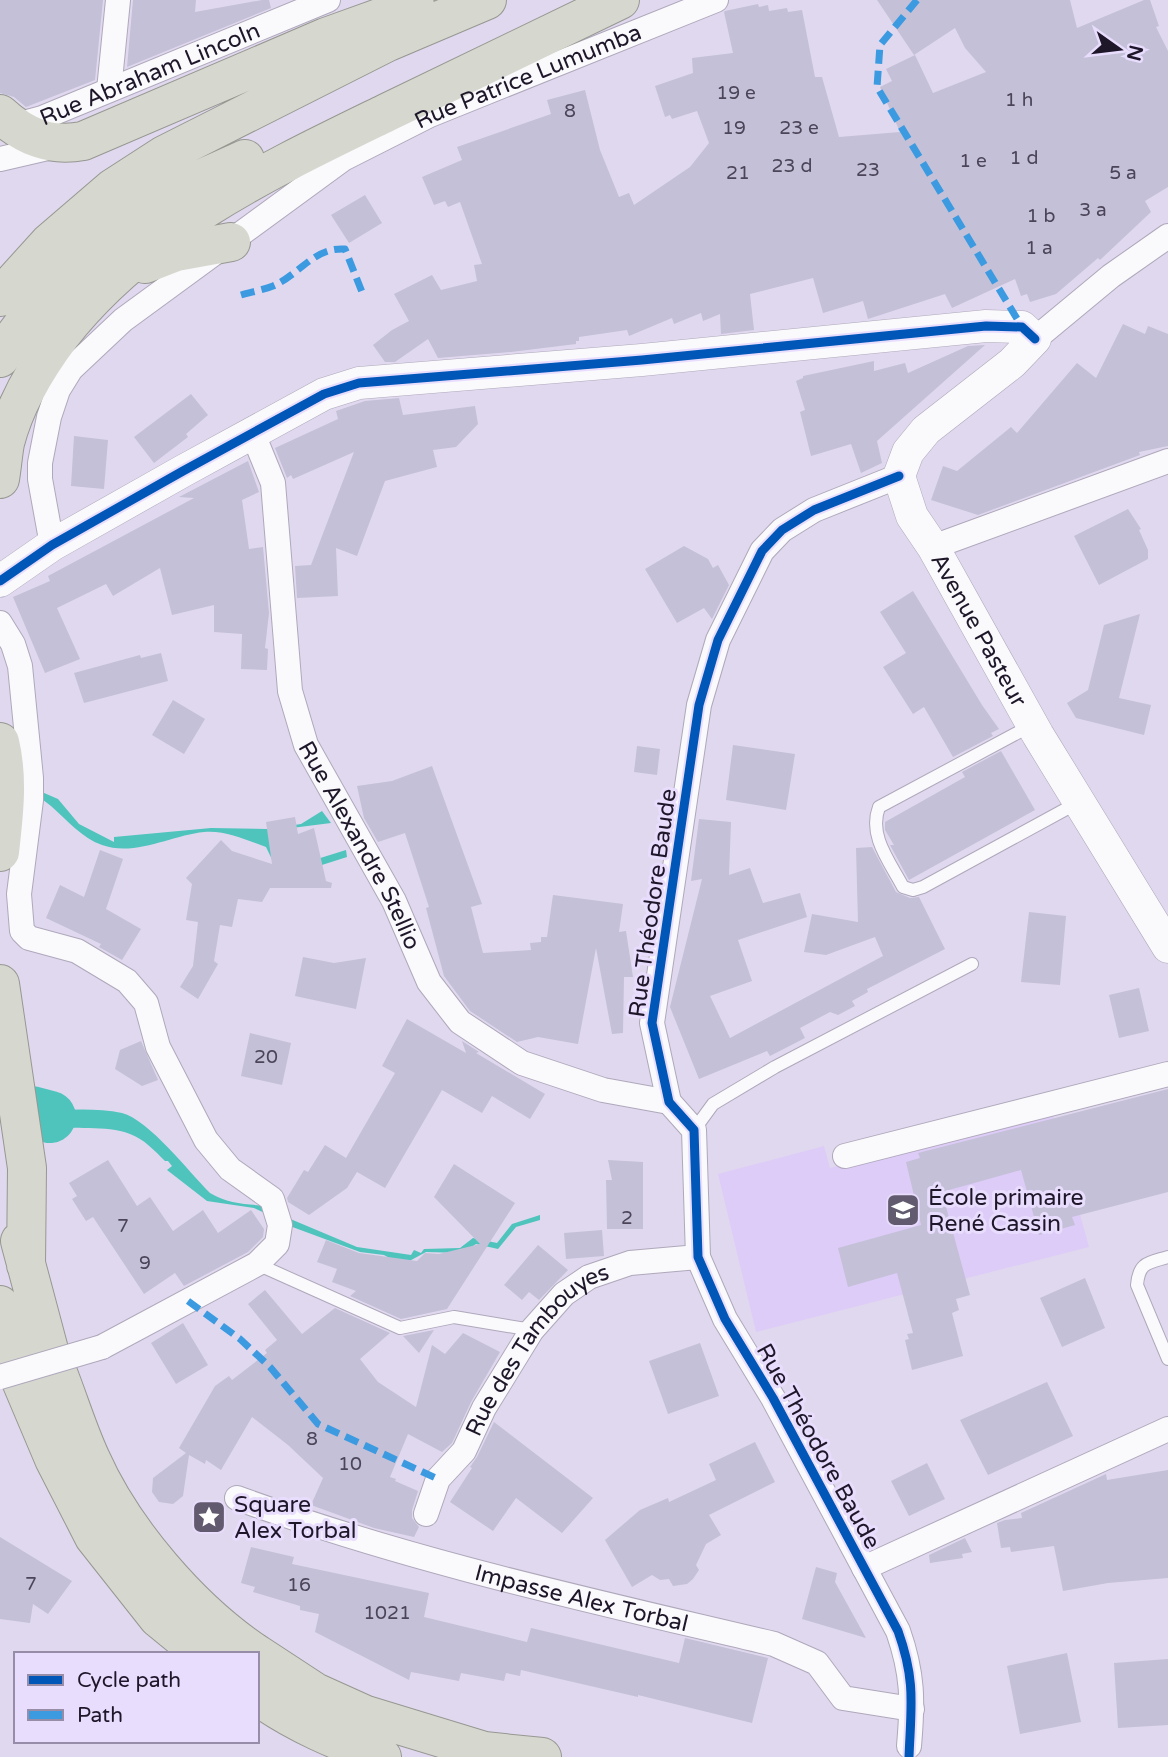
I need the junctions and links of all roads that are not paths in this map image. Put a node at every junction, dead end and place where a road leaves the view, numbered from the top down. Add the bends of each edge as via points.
1 (118, 0) edge
2 (328, 0) edge
3 (430, 0) edge
4 (486, 0) edge
5 (609, 0) edge
6 (620, 0) edge
7 (716, 0) edge
8 (109, 90) junction
9 (5, 119) edge
10 (67, 144) junction
11 (0, 159) edge
12 (1168, 236) edge
13 (231, 242) junction
14 (108, 282) junction
15 (0, 297) edge
16 (1035, 339) junction
17 (4, 351) edge
18 (253, 434) junction
19 (1168, 461) edge
20 (899, 476) junction
21 (0, 479) edge
22 (52, 545) junction
23 (933, 547) junction
24 (0, 581) edge
25 (0, 623) edge
26 (1032, 724) junction
27 (15, 778) edge
28 (1079, 802) junction
29 (0, 852) edge
30 (1168, 947) edge
31 (972, 964) dead end
32 (0, 984) edge
33 (1168, 1074) edge
34 (669, 1102) junction
35 (695, 1130) junction
36 (0, 1148) edge
37 (845, 1156) dead end
38 (698, 1257) junction
39 (1168, 1258) edge
40 (257, 1264) junction
41 (26, 1265) junction
42 (0, 1305) edge
43 (532, 1330) junction
44 (1168, 1359) edge
45 (11, 1373) edge
46 (1168, 1429) edge
47 (237, 1498) dead end
48 (426, 1514) dead end
49 (864, 1568) junction
50 (200, 1652) edge
51 (255, 1652) edge
52 (259, 1655) edge
53 (259, 1697) edge
54 (912, 1709) junction
55 (909, 1746) dead end
56 (382, 1757) edge
57 (542, 1757) edge

1 - 8 street
2 - 8 street, Rue Abraham Lincoln
3 - 10 highway via 326,37
4 - 15 highway via 388,42 164,155 113,188 49,243
5 - 17 highway via 409,82 169,195 77,264 26,318
6 - 14 highway via 286,161 202,210
7 - 13 street, Rue Patrice Lumumba via 430,115 343,159
8 - 9 street, Rue Abraham Lincoln via 42,118
9 - 10 highway via 29,136
10 - 11 street
12 - 16 street
13 - 14 highway via 176,252
13 - 22 street, Rue Patrice Lumumba via 123,320 71,369 58,390 40,463
14 - 21 highway via 33,376 5,443
16 - 18 street via 1022,327 986,326 359,383 324,394
16 - 20 street via 1012,363 926,430 908,453
18 - 22 street
18 - 34 street, Rue Alexandre Stellio via 273,483 290,691 306,745 394,901 429,982 460,1022 522,1063 603,1090
19 - 23 street
20 - 23 street, Avenue Pasteur via 912,516
20 - 34 street, Rue Théodore Baude via 814,510 782,530 762,551 718,640 699,705 652,1023
22 - 24 street
23 - 26 street, Avenue Pasteur
25 - 27 street via 20,666
26 - 28 street, Avenue Pasteur
26 - 28 lane via 879,807 875,834 904,887 923,887
27 - 29 highway
27 - 40 street via 22,931 29,938 77,951 127,981 146,1003 158,1047 206,1140 230,1168 272,1199 280,1226 277,1244
28 - 30 street, Avenue Pasteur
31 - 35 lane via 713,1104
32 - 41 highway via 27,1168
33 - 37 street
34 - 35 street
35 - 38 street, Rue Théodore Baude
36 - 41 highway
38 - 43 street, Rue des Tambouyes via 630,1263 589,1277 564,1294
38 - 49 street, Rue Théodore Baude via 725,1319
39 - 44 lane via 1146,1264 1138,1272 1137,1285
40 - 43 lane via 400,1328 453,1317
40 - 45 street, bridge via 103,1347
41 - 51 highway via 54,1362 91,1459 118,1510 197,1605
42 - 45 highway
43 - 48 street, Rue des Tambouyes via 484,1408 464,1451 438,1479
45 - 50 highway via 94,1537 158,1618
46 - 49 street
47 - 54 street, Impasse Alex Torbal via 458,1569 774,1644 817,1663 843,1698
49 - 54 street, Rue Théodore Baude via 906,1653
52 - 57 highway via 315,1692 366,1715 484,1751
53 - 56 highway via 326,1737
54 - 55 street, Rue Théodore Baude

